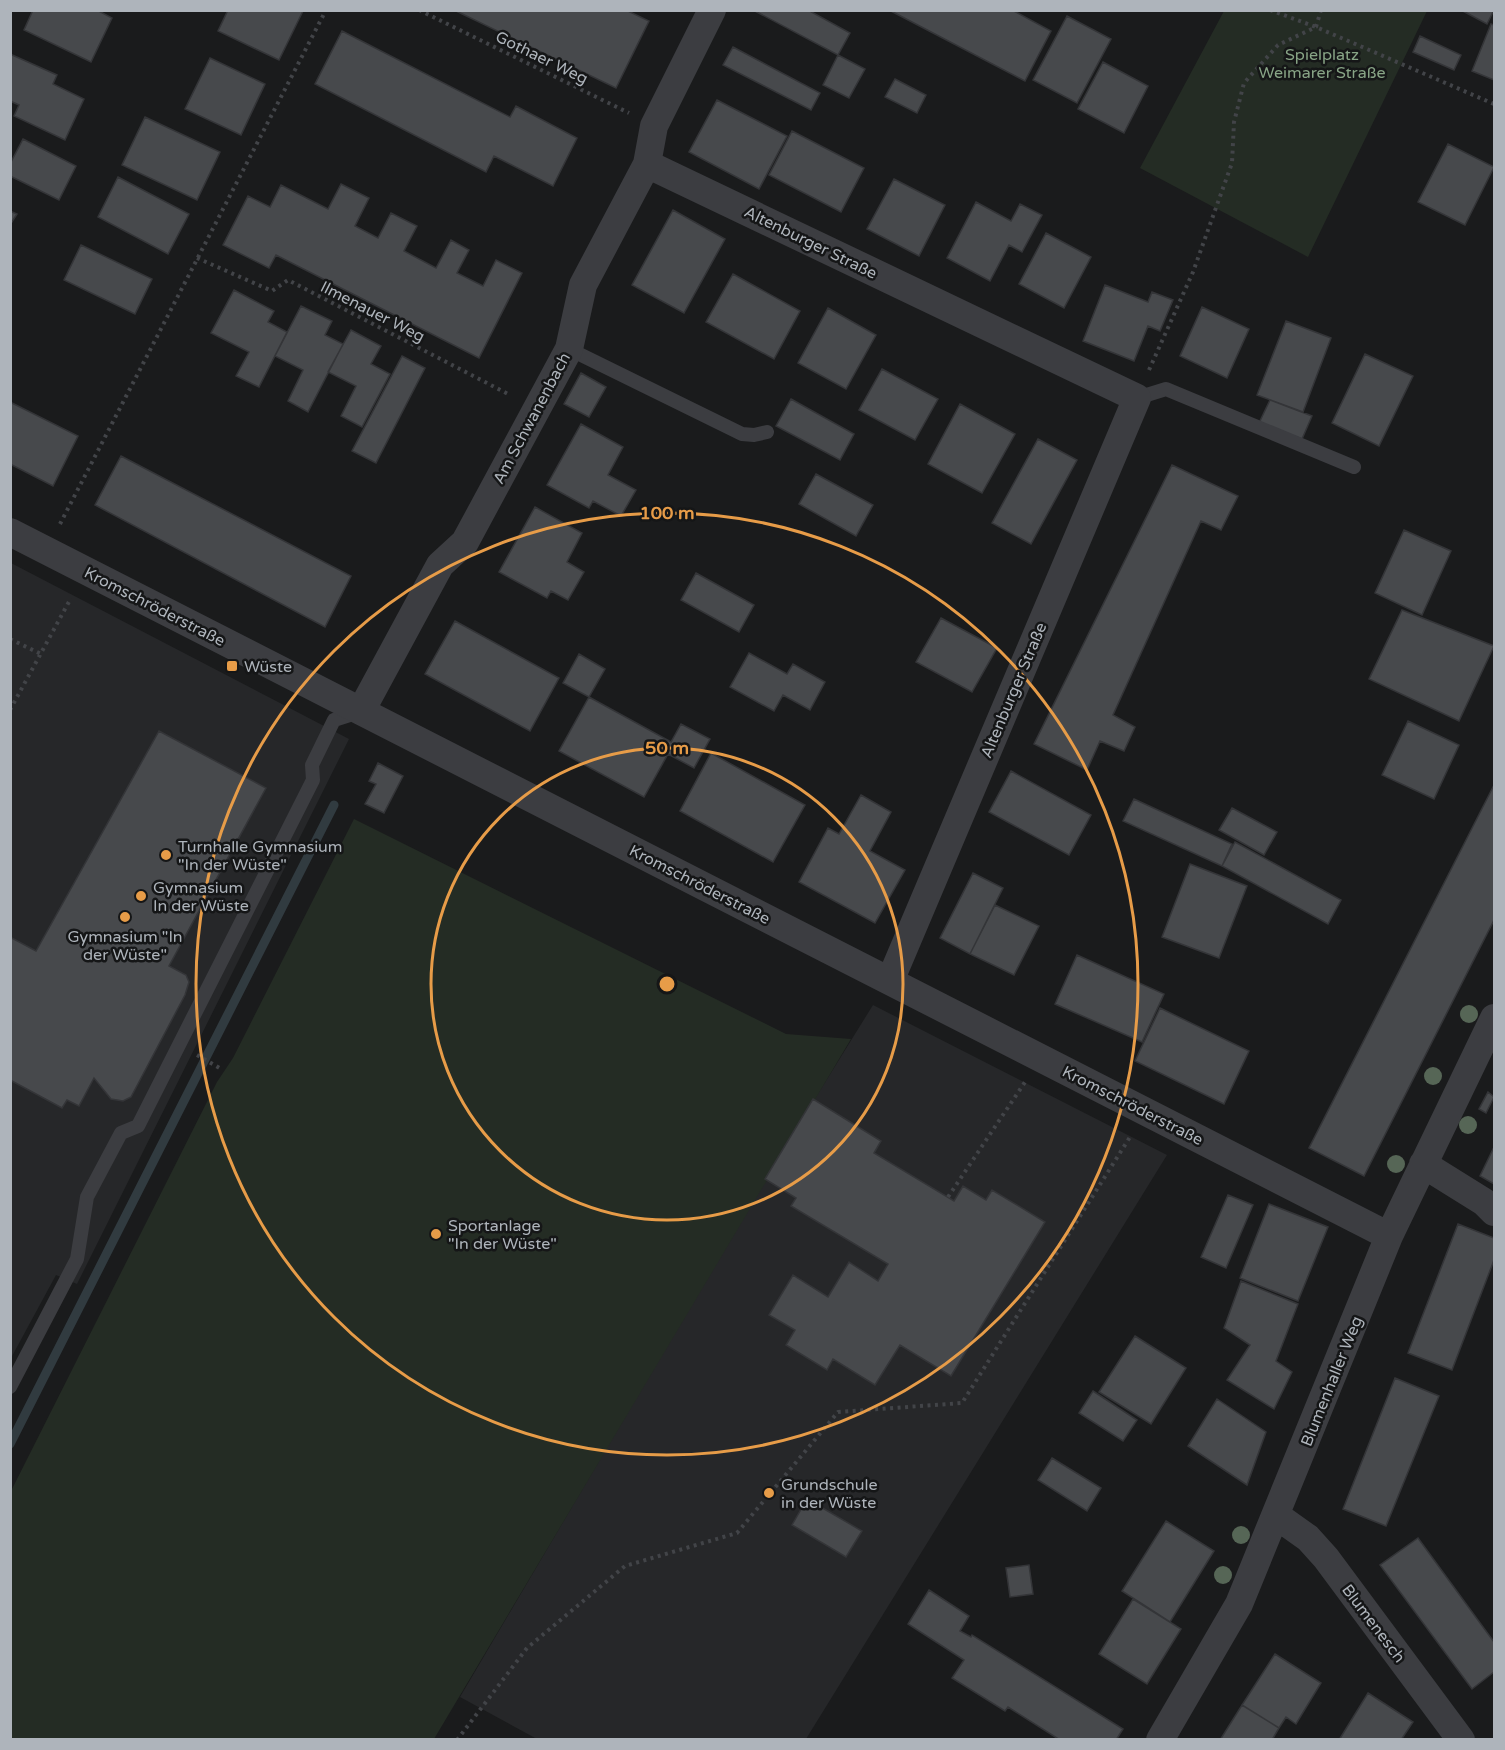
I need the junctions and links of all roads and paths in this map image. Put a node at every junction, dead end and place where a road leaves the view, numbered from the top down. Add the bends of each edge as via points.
1 (326, 10) edge
2 (419, 10) edge
3 (712, 10) edge
4 (1270, 10) edge
5 (1321, 10) edge
6 (1316, 27) junction
7 (1494, 104) edge
8 (654, 126) junction
9 (647, 164) junction
10 (197, 258) junction
11 (569, 349) junction
12 (1137, 398) junction
13 (537, 409) junction
14 (766, 432) dead end
15 (1354, 467) dead end
16 (10, 532) edge
17 (46, 550) junction
18 (86, 571) junction
19 (10, 639) edge
20 (41, 654) junction
21 (10, 710) edge
22 (361, 711) junction
23 (890, 981) junction
24 (1494, 1018) edge
25 (193, 1053) dead end
26 (1038, 1057) junction
27 (223, 1070) dead end
28 (1145, 1112) junction
29 (1423, 1164) junction
30 (948, 1197) dead end
31 (1494, 1212) edge
32 (1389, 1236) junction
33 (10, 1387) edge
34 (1277, 1516) junction
35 (457, 1740) edge
36 (1160, 1740) edge
37 (1461, 1740) edge

1 - 10 path
2 - 8 path, Gothaer Weg
3 - 8 street, Am Schwanenbach
4 - 6 path
5 - 6 path
6 - 7 path
6 - 12 path via 1278,45 1244,83 1234,122 1233,163 1193,272
8 - 9 street, Am Schwanenbach
9 - 11 street, Am Schwanenbach via 583,285
9 - 12 street, Altenburger Straße
10 - 13 path, Ilmenauer Weg via 272,291 288,280
10 - 17 path
11 - 13 street, Am Schwanenbach
11 - 14 lane via 742,434
12 - 15 lane via 1166,390
12 - 23 street, Altenburger Straße
13 - 22 street, Am Schwanenbach via 465,542 440,565
16 - 17 street, Kromschröderstraße
17 - 18 street, Kromschröderstraße
18 - 20 path
18 - 22 street, Kromschröderstraße
19 - 20 path
20 - 21 path
22 - 23 street, Kromschröderstraße
22 - 33 lane via 334,720 312,765 313,780 138,1126 121,1133 87,1197 77,1259
23 - 26 street, Kromschröderstraße
24 - 29 street, Blumenhaller Weg
25 - 27 path
26 - 28 street, Kromschröderstraße
26 - 30 path
28 - 32 street, Kromschröderstraße
28 - 35 path via 962,1403 838,1412 737,1533 625,1566 527,1648
29 - 31 street
29 - 32 street, Blumenhaller Weg
32 - 34 street, Blumenhaller Weg
34 - 36 street, Blumenhaller Weg via 1239,1604
34 - 37 street, Blumenesch via 1308,1538 1326,1558

